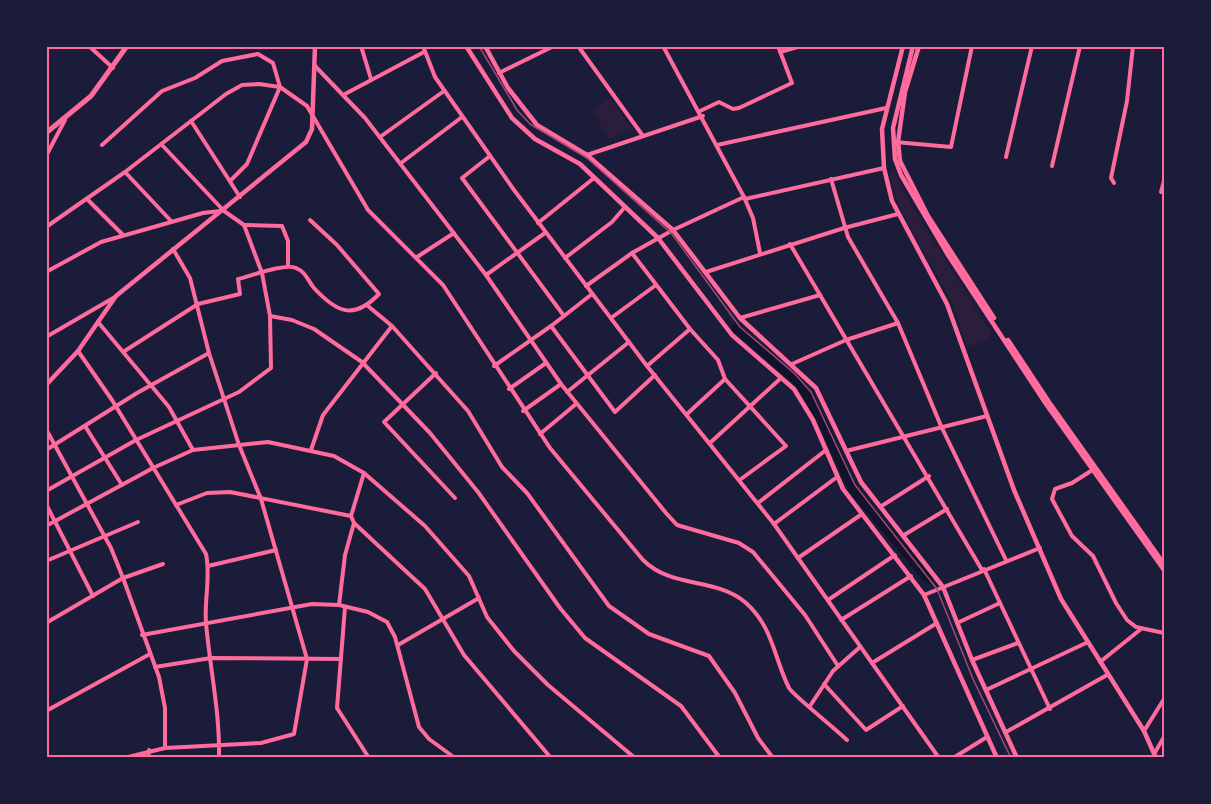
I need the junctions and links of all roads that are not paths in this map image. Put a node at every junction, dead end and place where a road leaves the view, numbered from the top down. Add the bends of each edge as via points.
1 (88, 46) edge
2 (127, 46) edge
3 (315, 46) edge
4 (361, 46) edge
5 (466, 46) edge
6 (485, 46) edge
7 (554, 46) edge
8 (578, 46) edge
9 (663, 46) edge
10 (778, 46) edge
11 (801, 46) edge
12 (903, 46) edge
13 (913, 46) edge
14 (919, 46) edge
15 (972, 46) edge
16 (1032, 46) edge
17 (1080, 46) edge
18 (1133, 46) edge
19 (424, 49) edge
20 (780, 52) junction
21 (315, 66) junction
22 (114, 68) junction
23 (499, 73) junction
24 (371, 79) junction
25 (280, 87) junction
26 (444, 91) junction
27 (345, 94) junction
28 (886, 108) junction
29 (313, 114) junction
30 (701, 114) junction
31 (462, 117) junction
32 (65, 120) junction
33 (191, 121) junction
34 (46, 133) edge
35 (643, 136) junction
36 (380, 137) junction
37 (895, 142) junction
38 (102, 145) dead end
39 (162, 145) junction
40 (717, 145) junction
41 (587, 155) junction
42 (46, 156) edge
43 (490, 156) junction
44 (1006, 156) dead end
45 (401, 163) junction
46 (1052, 166) dead end
47 (884, 168) junction
48 (125, 172) junction
49 (594, 178) junction
50 (831, 179) junction
51 (230, 181) junction
52 (1164, 181) edge
53 (1114, 183) dead end
54 (1161, 192) dead end
55 (240, 197) junction
56 (745, 198) junction
57 (88, 200) junction
58 (625, 207) junction
59 (224, 211) junction
60 (898, 214) junction
61 (310, 220) dead end
62 (172, 222) junction
63 (538, 223) junction
64 (244, 225) junction
65 (46, 227) edge
66 (844, 228) junction
67 (673, 230) junction
68 (454, 233) junction
69 (545, 233) junction
70 (124, 236) junction
71 (658, 238) junction
72 (790, 244) junction
73 (173, 249) junction
74 (518, 252) junction
75 (632, 253) junction
76 (760, 253) junction
77 (417, 257) junction
78 (565, 258) junction
79 (288, 266) junction
80 (46, 272) edge
81 (706, 272) junction
82 (262, 273) junction
83 (486, 275) junction
84 (656, 285) junction
85 (586, 286) junction
86 (592, 294) junction
87 (820, 295) junction
88 (116, 297) junction
89 (198, 304) junction
90 (368, 306) junction
91 (270, 316) junction
92 (564, 316) junction
93 (611, 318) junction
94 (740, 318) junction
95 (98, 322) junction
96 (898, 323) junction
97 (392, 326) junction
98 (551, 326) junction
99 (690, 329) junction
100 (46, 338) edge
101 (846, 340) junction
102 (532, 342) junction
103 (629, 342) junction
104 (78, 351) junction
105 (123, 352) junction
106 (209, 353) junction
107 (362, 362) junction
108 (546, 363) junction
109 (792, 364) junction
110 (494, 366) junction
111 (648, 366) junction
112 (436, 373) junction
113 (655, 375) junction
114 (587, 376) junction
115 (782, 378) junction
116 (724, 379) junction
117 (561, 384) junction
118 (46, 385) edge
119 (151, 385) junction
120 (509, 389) junction
121 (567, 392) junction
122 (224, 398) junction
123 (403, 404) junction
124 (576, 404) junction
125 (751, 406) junction
126 (116, 407) junction
127 (523, 411) junction
128 (687, 414) junction
129 (987, 416) junction
130 (176, 420) junction
131 (85, 426) junction
132 (941, 426) junction
133 (46, 429) edge
134 (540, 434) junction
135 (904, 436) junction
136 (136, 440) junction
137 (711, 442) junction
138 (55, 444) junction
139 (239, 445) junction
140 (46, 450) edge
141 (193, 450) junction
142 (311, 450) junction
143 (826, 450) junction
144 (846, 451) junction
145 (105, 458) junction
146 (153, 468) junction
147 (1094, 469) junction
148 (364, 473) junction
149 (73, 476) junction
150 (929, 476) junction
151 (837, 477) junction
152 (741, 479) junction
153 (122, 485) junction
154 (46, 491) edge
155 (455, 498) dead end
156 (261, 499) junction
157 (757, 503) junction
158 (46, 504) edge
159 (88, 504) junction
160 (176, 505) junction
161 (880, 507) junction
162 (947, 509) junction
163 (862, 514) junction
164 (351, 516) junction
165 (56, 521) junction
166 (138, 522) dead end
167 (354, 523) junction
168 (774, 524) junction
169 (46, 526) edge
170 (105, 535) junction
171 (904, 535) junction
172 (1040, 548) junction
173 (69, 549) junction
174 (276, 550) junction
175 (896, 554) junction
176 (798, 558) junction
177 (1006, 560) junction
178 (46, 561) edge
179 (163, 564) dead end
180 (1164, 564) edge
181 (208, 566) junction
182 (983, 569) junction
183 (1164, 570) edge
184 (911, 575) junction
185 (123, 578) junction
186 (944, 586) junction
187 (924, 595) junction
188 (93, 596) junction
189 (479, 598) junction
190 (828, 600) junction
191 (1000, 603) junction
192 (339, 605) junction
193 (293, 606) junction
194 (345, 607) junction
195 (442, 618) junction
196 (841, 620) junction
197 (206, 621) junction
198 (46, 622) edge
199 (937, 623) junction
200 (957, 623) junction
201 (1141, 628) junction
202 (1164, 633) edge
203 (142, 635) junction
204 (1018, 643) junction
205 (1086, 643) junction
206 (398, 645) junction
207 (860, 647) junction
208 (150, 654) junction
209 (211, 658) junction
210 (308, 659) junction
211 (341, 659) junction
212 (972, 660) junction
213 (872, 663) junction
214 (1099, 663) junction
215 (838, 666) junction
216 (155, 667) junction
217 (1031, 669) junction
218 (1107, 675) junction
219 (824, 684) junction
220 (986, 690) junction
221 (1164, 699) edge
222 (810, 706) junction
223 (903, 706) junction
224 (1050, 709) junction
225 (46, 711) edge
226 (1144, 731) junction
227 (1005, 732) junction
228 (1164, 736) edge
229 (987, 738) junction
230 (847, 740) dead end
231 (219, 747) junction
232 (165, 748) junction
233 (149, 750) junction
234 (1154, 755) edge
235 (124, 758) edge
236 (148, 758) edge
237 (219, 758) edge
238 (369, 758) edge
239 (454, 758) edge
240 (551, 758) edge
241 (635, 758) edge
242 (720, 758) edge
243 (773, 758) edge
244 (939, 758) edge
245 (953, 758) edge
246 (997, 758) edge
247 (1017, 758) edge

1 - 22 street
2 - 22 main road
3 - 21 main road
4 - 24 street
5 - 49 main road via 512,118 529,135 570,157
6 - 23 main road
7 - 23 street
8 - 35 street
9 - 30 street
10 - 20 street
11 - 20 street
12 - 28 main road
13 - 37 main road via 896,112
14 - 37 main road
15 - 37 street via 951,147
16 - 44 street
17 - 46 street
18 - 53 street via 1127,101 1111,178
19 - 24 street
19 - 26 street
20 - 30 street via 792,83 739,108 719,102
21 - 27 street
21 - 29 main road
22 - 32 main road via 92,96
23 - 41 main road via 537,125
24 - 27 street
25 - 29 street
25 - 33 street via 242,85
25 - 38 street via 269,60 258,54 238,56 162,91
25 - 51 street via 247,164
26 - 31 street
26 - 36 street
27 - 36 street
28 - 40 street
28 - 47 main road
29 - 55 main road via 306,142
29 - 77 street via 368,210
30 - 35 street
30 - 40 street
31 - 43 street
31 - 45 street
32 - 34 main road
32 - 42 street
33 - 39 street
33 - 51 street
35 - 41 street
36 - 45 street
37 - 147 main road via 903,170 928,216
39 - 48 street
39 - 59 street
40 - 56 street
41 - 67 main road
43 - 63 street
43 - 74 street via 462,178
45 - 68 street
47 - 50 street
47 - 60 main road
48 - 57 street
48 - 62 street
49 - 58 main road
49 - 63 street
50 - 56 street
50 - 66 street
51 - 55 street
52 - 54 street
55 - 59 main road
56 - 67 street
56 - 76 street
57 - 65 street
57 - 70 street
58 - 71 main road
58 - 78 street via 612,222
59 - 62 street
59 - 64 street
59 - 73 main road
60 - 66 street
60 - 129 main road via 947,304
61 - 90 street via 379,294
62 - 70 street
63 - 69 street
64 - 79 street via 282,226 288,242
64 - 82 street
66 - 72 street
66 - 96 street
67 - 71 street
67 - 81 main road
68 - 77 street
68 - 83 street
69 - 74 street
69 - 78 street
70 - 80 street via 93,245
71 - 75 street
71 - 115 main road via 732,335
72 - 76 street
72 - 87 street
73 - 88 main road
73 - 89 street via 190,278
74 - 83 street
74 - 92 street
75 - 84 street
75 - 85 street
76 - 81 street
77 - 110 street via 453,299
78 - 85 street
79 - 82 street
79 - 90 street via 305,274 337,307 349,311
81 - 94 main road
82 - 89 street via 238,279 240,294
82 - 91 street
83 - 102 street
84 - 93 street
84 - 99 street
85 - 86 street
86 - 92 street
86 - 93 street
87 - 94 street
87 - 101 street
88 - 95 main road
88 - 100 street
89 - 105 street
89 - 106 street
90 - 97 street
91 - 107 street via 314,330
91 - 122 street via 270,370
92 - 98 street
93 - 103 street
94 - 109 main road
95 - 104 main road
95 - 105 street
96 - 101 street
96 - 132 street
97 - 107 street
97 - 112 street
98 - 102 street
98 - 114 street
99 - 111 street
99 - 116 street via 718,360
101 - 109 street
101 - 135 street
102 - 108 street
102 - 110 street
103 - 111 street
103 - 114 street
104 - 118 main road
104 - 126 street
105 - 119 street
106 - 119 street
106 - 122 street
107 - 123 street
107 - 142 street via 323,415
108 - 117 street
108 - 120 street
109 - 144 main road via 816,388
110 - 120 street
111 - 113 street
112 - 123 street
112 - 243 street via 468,411 502,467 526,493 609,606 649,634 709,656
113 - 114 street via 615,412
113 - 128 street
114 - 121 street
115 - 125 street
115 - 143 main road via 807,408
116 - 125 street
116 - 128 street
117 - 121 street
117 - 127 street
119 - 126 street
119 - 130 street
120 - 127 street
121 - 124 street
122 - 130 street
122 - 139 street
123 - 155 street via 384,422
123 - 242 street via 478,492 585,638 681,706
124 - 134 street
124 - 215 street via 677,525 739,543 753,552 805,615
125 - 137 street
125 - 152 street via 786,446
126 - 131 street
126 - 136 street
127 - 134 street
128 - 137 street
129 - 132 street
129 - 172 main road
130 - 136 street
130 - 141 street
131 - 138 street
131 - 145 street
132 - 135 street
132 - 177 street
133 - 138 street
134 - 222 street via 653,570 681,581 729,591 755,612 771,637 790,688
135 - 144 street
135 - 150 street
136 - 145 street
136 - 146 street
137 - 152 street
138 - 140 street
138 - 149 street
139 - 141 street
139 - 142 street via 268,442
139 - 156 street
141 - 146 street
142 - 148 street via 343,459
143 - 151 main road
143 - 157 street
144 - 161 main road via 861,482
145 - 149 street
145 - 153 street
146 - 153 street
146 - 160 street
147 - 180 main road
147 - 183 main road
147 - 201 street via 1055,489 1052,499 1072,536 1093,556 1121,612 1131,624
148 - 164 street
148 - 189 street via 425,526 459,564
149 - 154 street
149 - 159 street
150 - 161 street
150 - 162 street
151 - 163 main road
151 - 168 street
152 - 157 street
153 - 159 street
156 - 160 street via 230,492 207,493
156 - 164 street
156 - 174 street
157 - 168 street
158 - 165 street
159 - 165 street
159 - 170 street
160 - 181 street via 206,554
161 - 171 main road
162 - 171 street
162 - 182 street
163 - 175 main road
163 - 176 street
164 - 167 street
165 - 169 street
165 - 173 street
166 - 170 street
167 - 192 street via 345,555
167 - 195 street via 417,580
168 - 176 street
170 - 173 street
170 - 185 street
171 - 186 main road
172 - 177 street
172 - 205 main road via 1060,599
173 - 178 street
173 - 188 street
174 - 181 street
174 - 193 street
175 - 184 main road
175 - 190 street
176 - 190 street
177 - 182 street
179 - 185 street
181 - 197 street
182 - 186 street
182 - 191 street
184 - 187 main road
184 - 196 street
185 - 188 street
185 - 203 street
186 - 187 street
186 - 200 main road
187 - 199 main road
188 - 198 street
189 - 195 street
189 - 241 street via 487,618 526,663
190 - 196 street
191 - 200 street
191 - 204 street
192 - 193 street
192 - 194 street
193 - 197 street
193 - 210 street
194 - 206 street via 382,618
194 - 211 street
195 - 206 street
195 - 240 street via 484,682
196 - 207 street
197 - 203 street
197 - 209 street
199 - 213 street
199 - 229 main road
200 - 212 main road
201 - 202 street
201 - 214 street
203 - 208 street
204 - 212 street
204 - 217 street
205 - 214 main road
205 - 217 street
206 - 239 street via 419,727
207 - 213 street
207 - 215 street
208 - 216 street
208 - 225 street
209 - 210 street
209 - 216 street
209 - 231 street
210 - 211 street
210 - 231 street via 294,734 261,743
211 - 238 street via 337,708
212 - 220 main road
213 - 223 street
214 - 218 main road
215 - 219 street
216 - 232 street via 165,708
217 - 220 street
217 - 224 street
218 - 224 street
218 - 226 main road
219 - 222 street
219 - 223 street via 866,730
220 - 227 main road
221 - 226 street
222 - 230 street
223 - 244 street
224 - 227 street
226 - 234 main road
227 - 247 main road
228 - 234 street
229 - 245 street
229 - 246 main road
231 - 232 street
231 - 237 street
232 - 233 street
233 - 235 street
233 - 236 street

